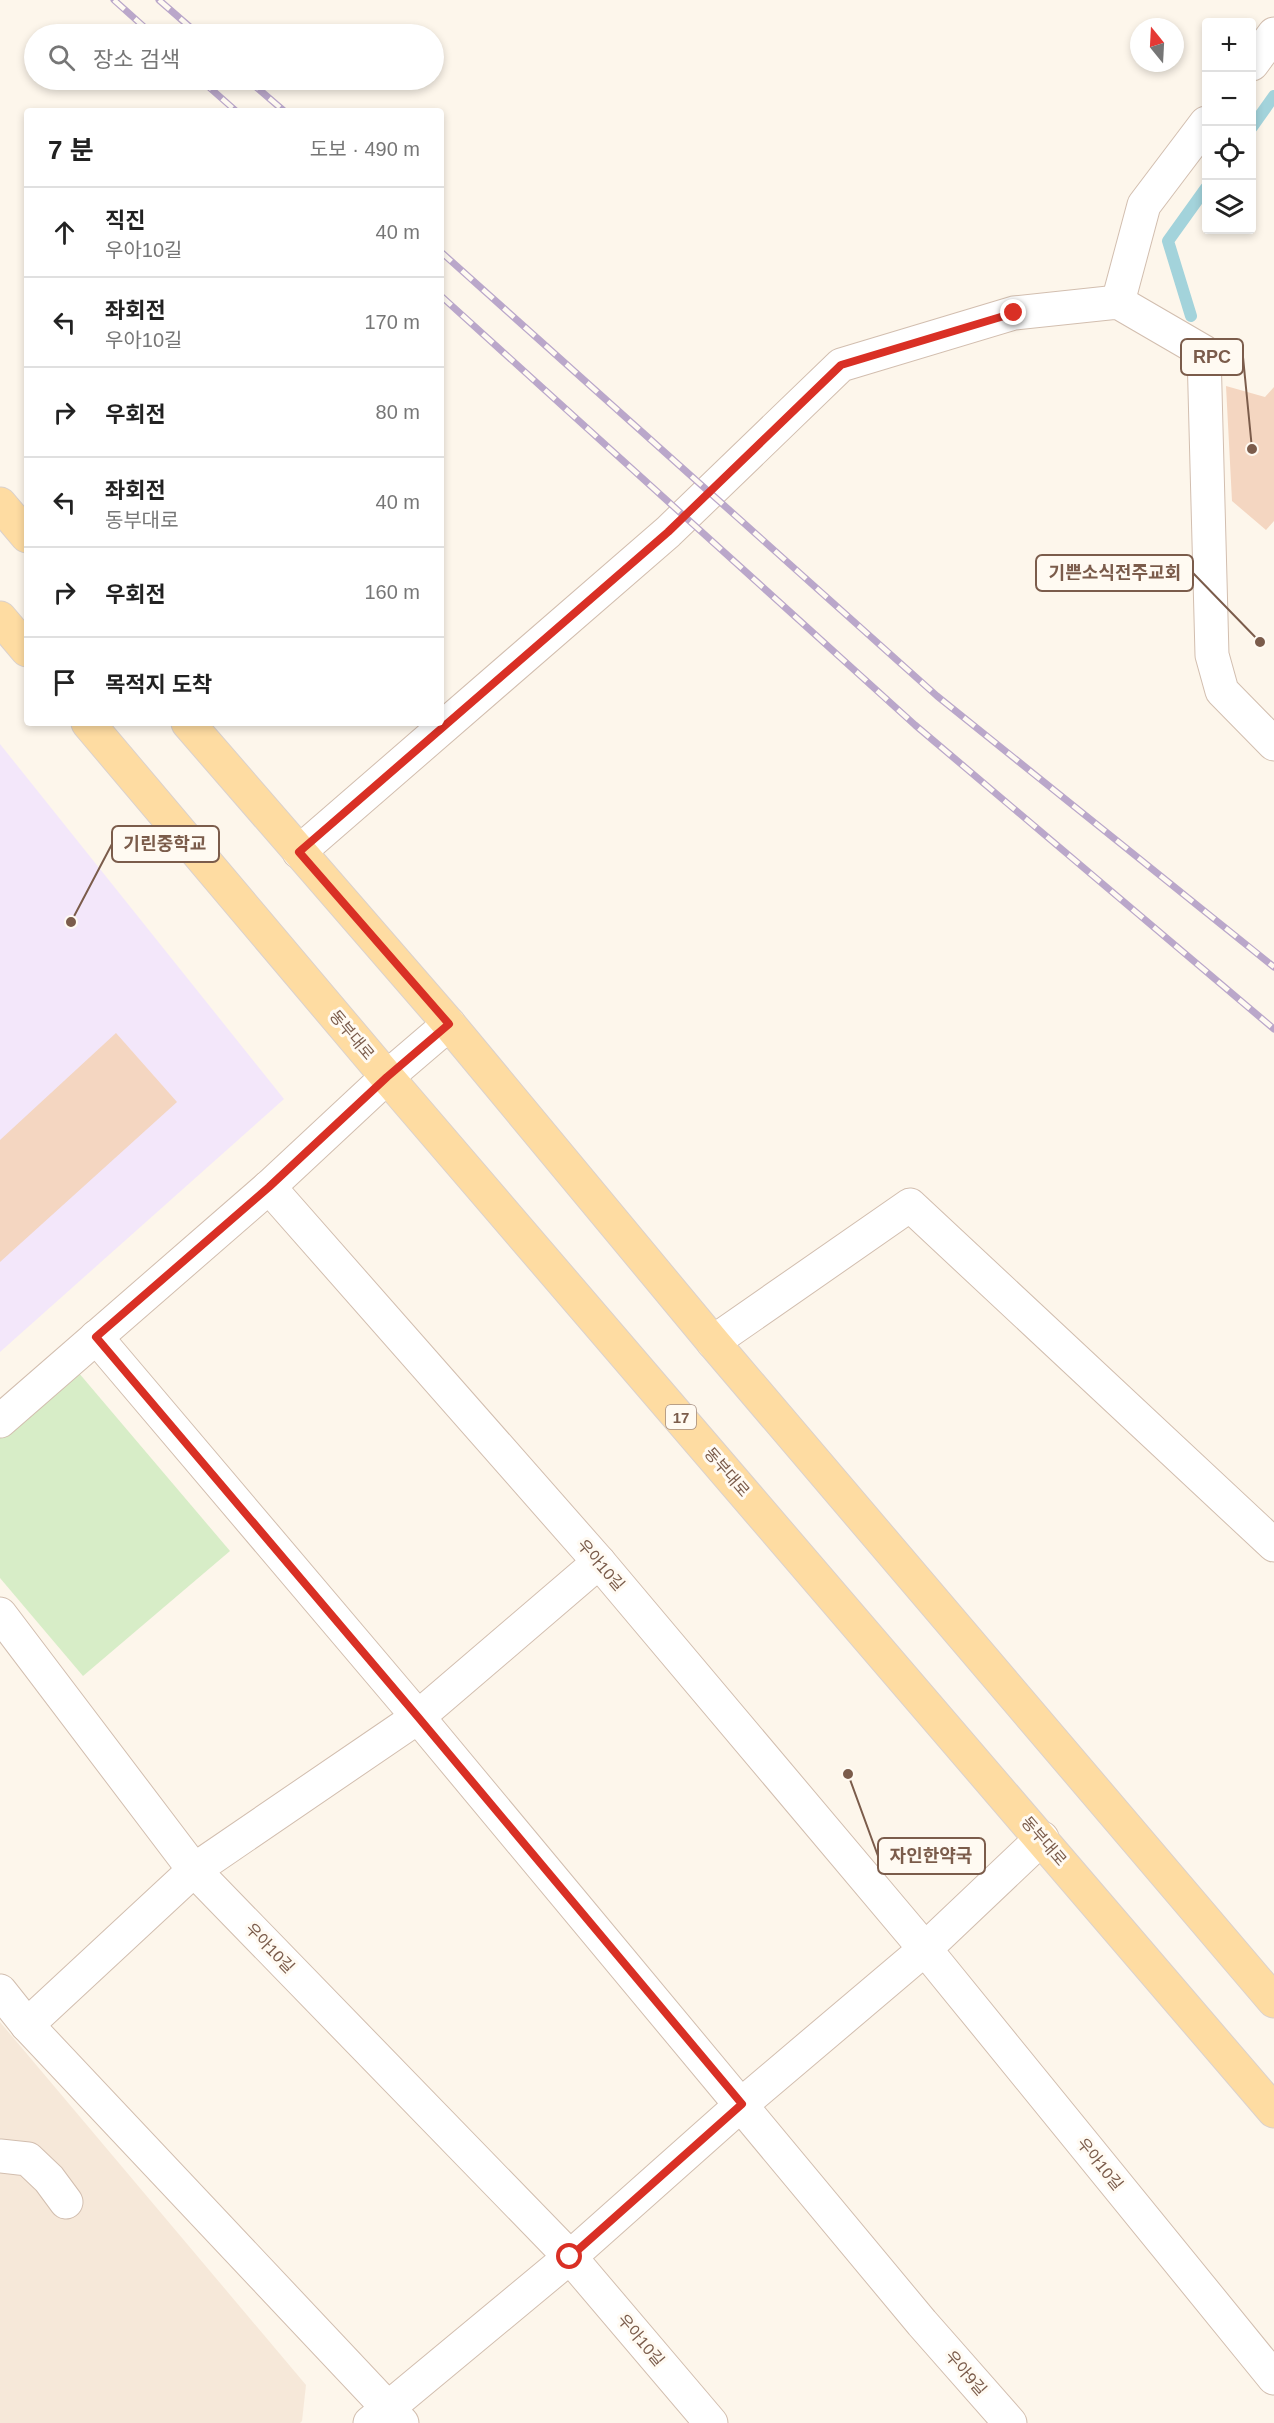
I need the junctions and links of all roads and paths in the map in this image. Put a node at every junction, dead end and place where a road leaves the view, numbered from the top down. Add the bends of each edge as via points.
1 (1274, 34) edge
2 (1256, 57) edge
3 (1204, 126) edge
4 (1118, 302) junction
5 (0, 504) edge
6 (24, 532) edge
7 (0, 618) edge
8 (24, 646) edge
9 (91, 726) edge
10 (191, 726) edge
11 (1274, 744) edge
12 (299, 852) junction
13 (449, 1024) junction
14 (387, 1077) junction
15 (269, 1187) junction
16 (96, 1337) junction
17 (713, 1342) junction
18 (0, 1421) edge
19 (1274, 1545) edge
20 (599, 1562) junction
21 (0, 1614) edge
22 (418, 1717) junction
23 (1042, 1838) junction
24 (194, 1870) junction
25 (925, 1949) junction
26 (0, 1991) edge
27 (1274, 2001) edge
28 (27, 2025) junction
29 (742, 2104) junction
30 (1274, 2111) edge
31 (0, 2156) edge
32 (66, 2202) dead end
33 (570, 2257) junction
34 (1274, 2378) edge
35 (387, 2418) edge
36 (711, 2423) edge
37 (1010, 2423) edge

1 - 2 street
3 - 4 street via 1144,205
4 - 11 street via 1204,352 1212,656 1222,691
4 - 12 street via 1014,313 841,365 668,532
5 - 6 main road
7 - 8 main road
9 - 14 main road, 동부대로 / 17
10 - 12 main road
12 - 13 main road
13 - 14 street
13 - 17 main road
14 - 15 street
14 - 23 main road, 동부대로 / 17
15 - 16 street
15 - 20 street, 우아10길
16 - 18 street
16 - 22 street
17 - 19 street via 910,1205
17 - 27 main road
20 - 22 street
20 - 25 street, 우아10길
21 - 24 street, 우아10길
22 - 24 street
22 - 29 street
23 - 25 street
23 - 30 main road, 동부대로 / 17
24 - 28 street
24 - 33 street, 우아10길
25 - 29 street
25 - 34 street, 우아10길
26 - 28 street
28 - 35 street
29 - 33 street
29 - 37 street, 우아9길 via 922,2323
31 - 32 street via 28,2159
33 - 35 street
33 - 36 street, 우아10길

